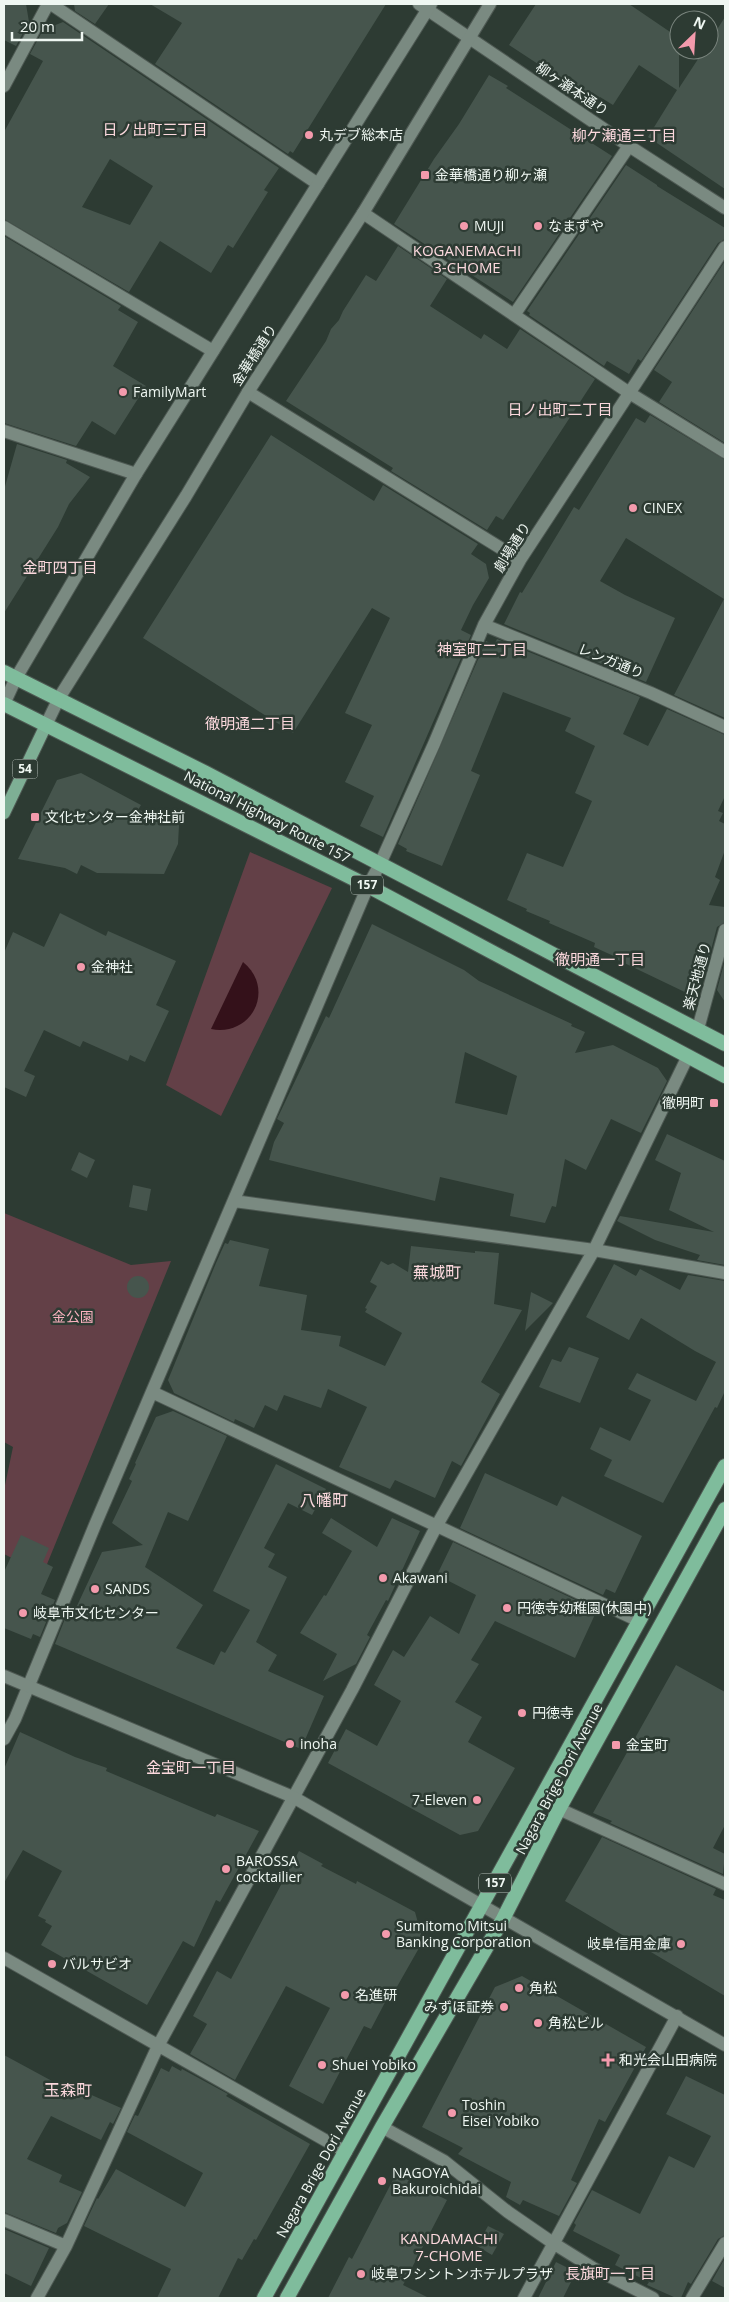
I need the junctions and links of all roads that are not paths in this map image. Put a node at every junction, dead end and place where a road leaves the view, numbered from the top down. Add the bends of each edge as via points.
1 (50, 4) edge
2 (490, 4) edge
3 (426, 6) edge
4 (470, 37) junction
5 (4, 86) edge
6 (629, 146) junction
7 (318, 184) junction
8 (725, 208) edge
9 (363, 213) junction
10 (4, 227) edge
11 (725, 247) edge
12 (514, 315) junction
13 (213, 351) junction
14 (248, 392) junction
15 (631, 394) junction
16 (4, 431) edge
17 (725, 452) edge
18 (136, 474) junction
19 (520, 560) junction
20 (484, 625) junction
21 (10, 675) edge
22 (59, 698) junction
23 (4, 704) edge
24 (46, 725) junction
25 (725, 727) edge
26 (4, 813) edge
27 (380, 864) junction
28 (368, 886) junction
29 (725, 930) edge
30 (698, 1029) junction
31 (725, 1044) edge
32 (688, 1056) junction
33 (725, 1076) edge
34 (234, 1201) junction
35 (594, 1250) junction
36 (725, 1273) edge
37 (152, 1392) junction
38 (725, 1466) edge
39 (725, 1509) edge
40 (437, 1525) junction
41 (639, 1621) junction
42 (4, 1676) edge
43 (29, 1686) junction
44 (4, 1738) edge
45 (293, 1798) junction
46 (559, 1809) junction
47 (725, 1884) edge
48 (482, 1907) junction
49 (503, 1919) junction
50 (4, 1958) edge
51 (677, 2016) junction
52 (725, 2045) edge
53 (158, 2046) junction
54 (382, 2127) junction
55 (346, 2152) junction
56 (4, 2220) edge
57 (553, 2243) junction
58 (725, 2243) edge
59 (66, 2246) junction
60 (38, 2298) edge
61 (264, 2298) edge
62 (287, 2298) edge
63 (524, 2298) edge
64 (653, 2298) edge
65 (692, 2298) edge

1 - 5 street
1 - 7 street
2 - 4 street, 金華橋通り
3 - 4 street, 柳ヶ瀬本通り
3 - 7 street
4 - 6 street, 柳ヶ瀬本通り
4 - 9 street, 金華橋通り
6 - 8 street, 柳ヶ瀬本通り
6 - 12 street
7 - 13 street
9 - 12 street
9 - 14 street, 金華橋通り
10 - 13 street
11 - 15 street, 劇場通り
12 - 15 street
13 - 18 street
14 - 19 street
14 - 22 street, 金華橋通り
15 - 17 street
15 - 19 street, 劇場通り
16 - 18 street
18 - 21 street
19 - 20 street, 劇場通り
20 - 25 street, レンガ通り
20 - 27 street, 劇場通り
21 - 22 highway, National Highway Route 157 / 157
21 - 23 street
22 - 24 street, 金華橋通り
22 - 27 highway, National Highway Route 157 / 157
23 - 24 highway, National Highway Route 157 / 157
24 - 26 main road, 54
24 - 28 highway, National Highway Route 157 / 157
27 - 28 street, 劇場通り
27 - 30 highway, National Highway Route 157 / 157
28 - 32 highway, National Highway Route 157 / 157
28 - 34 street, 劇場通り
29 - 30 street, 楽天地通り
30 - 31 highway, National Highway Route 157 / 157
32 - 33 highway, National Highway Route 157 / 157
32 - 35 street
34 - 35 street
34 - 37 street, 劇場通り
35 - 36 street
35 - 40 street
37 - 40 street
37 - 43 street, 劇場通り
38 - 41 highway, Nagara Brige Dori Avenue / 157
39 - 46 highway, Nagara Brige Dori Avenue / 157
40 - 41 street
40 - 45 street
41 - 48 highway, Nagara Brige Dori Avenue / 157
42 - 43 street
43 - 44 street, 劇場通り via 16,1719
43 - 45 street
45 - 48 street
45 - 53 street
46 - 47 street
46 - 49 highway, Nagara Brige Dori Avenue / 157
48 - 49 street
48 - 55 highway, Nagara Brige Dori Avenue / 157
49 - 51 street
49 - 54 highway, Nagara Brige Dori Avenue / 157
50 - 53 street
51 - 52 street
51 - 57 street
53 - 55 street
53 - 59 street
54 - 57 street via 444,2161
54 - 62 highway, Nagara Brige Dori Avenue / 157
55 - 61 highway, Nagara Brige Dori Avenue / 157
56 - 59 street
57 - 63 street
57 - 64 street via 593,2268
58 - 65 street
59 - 60 street

